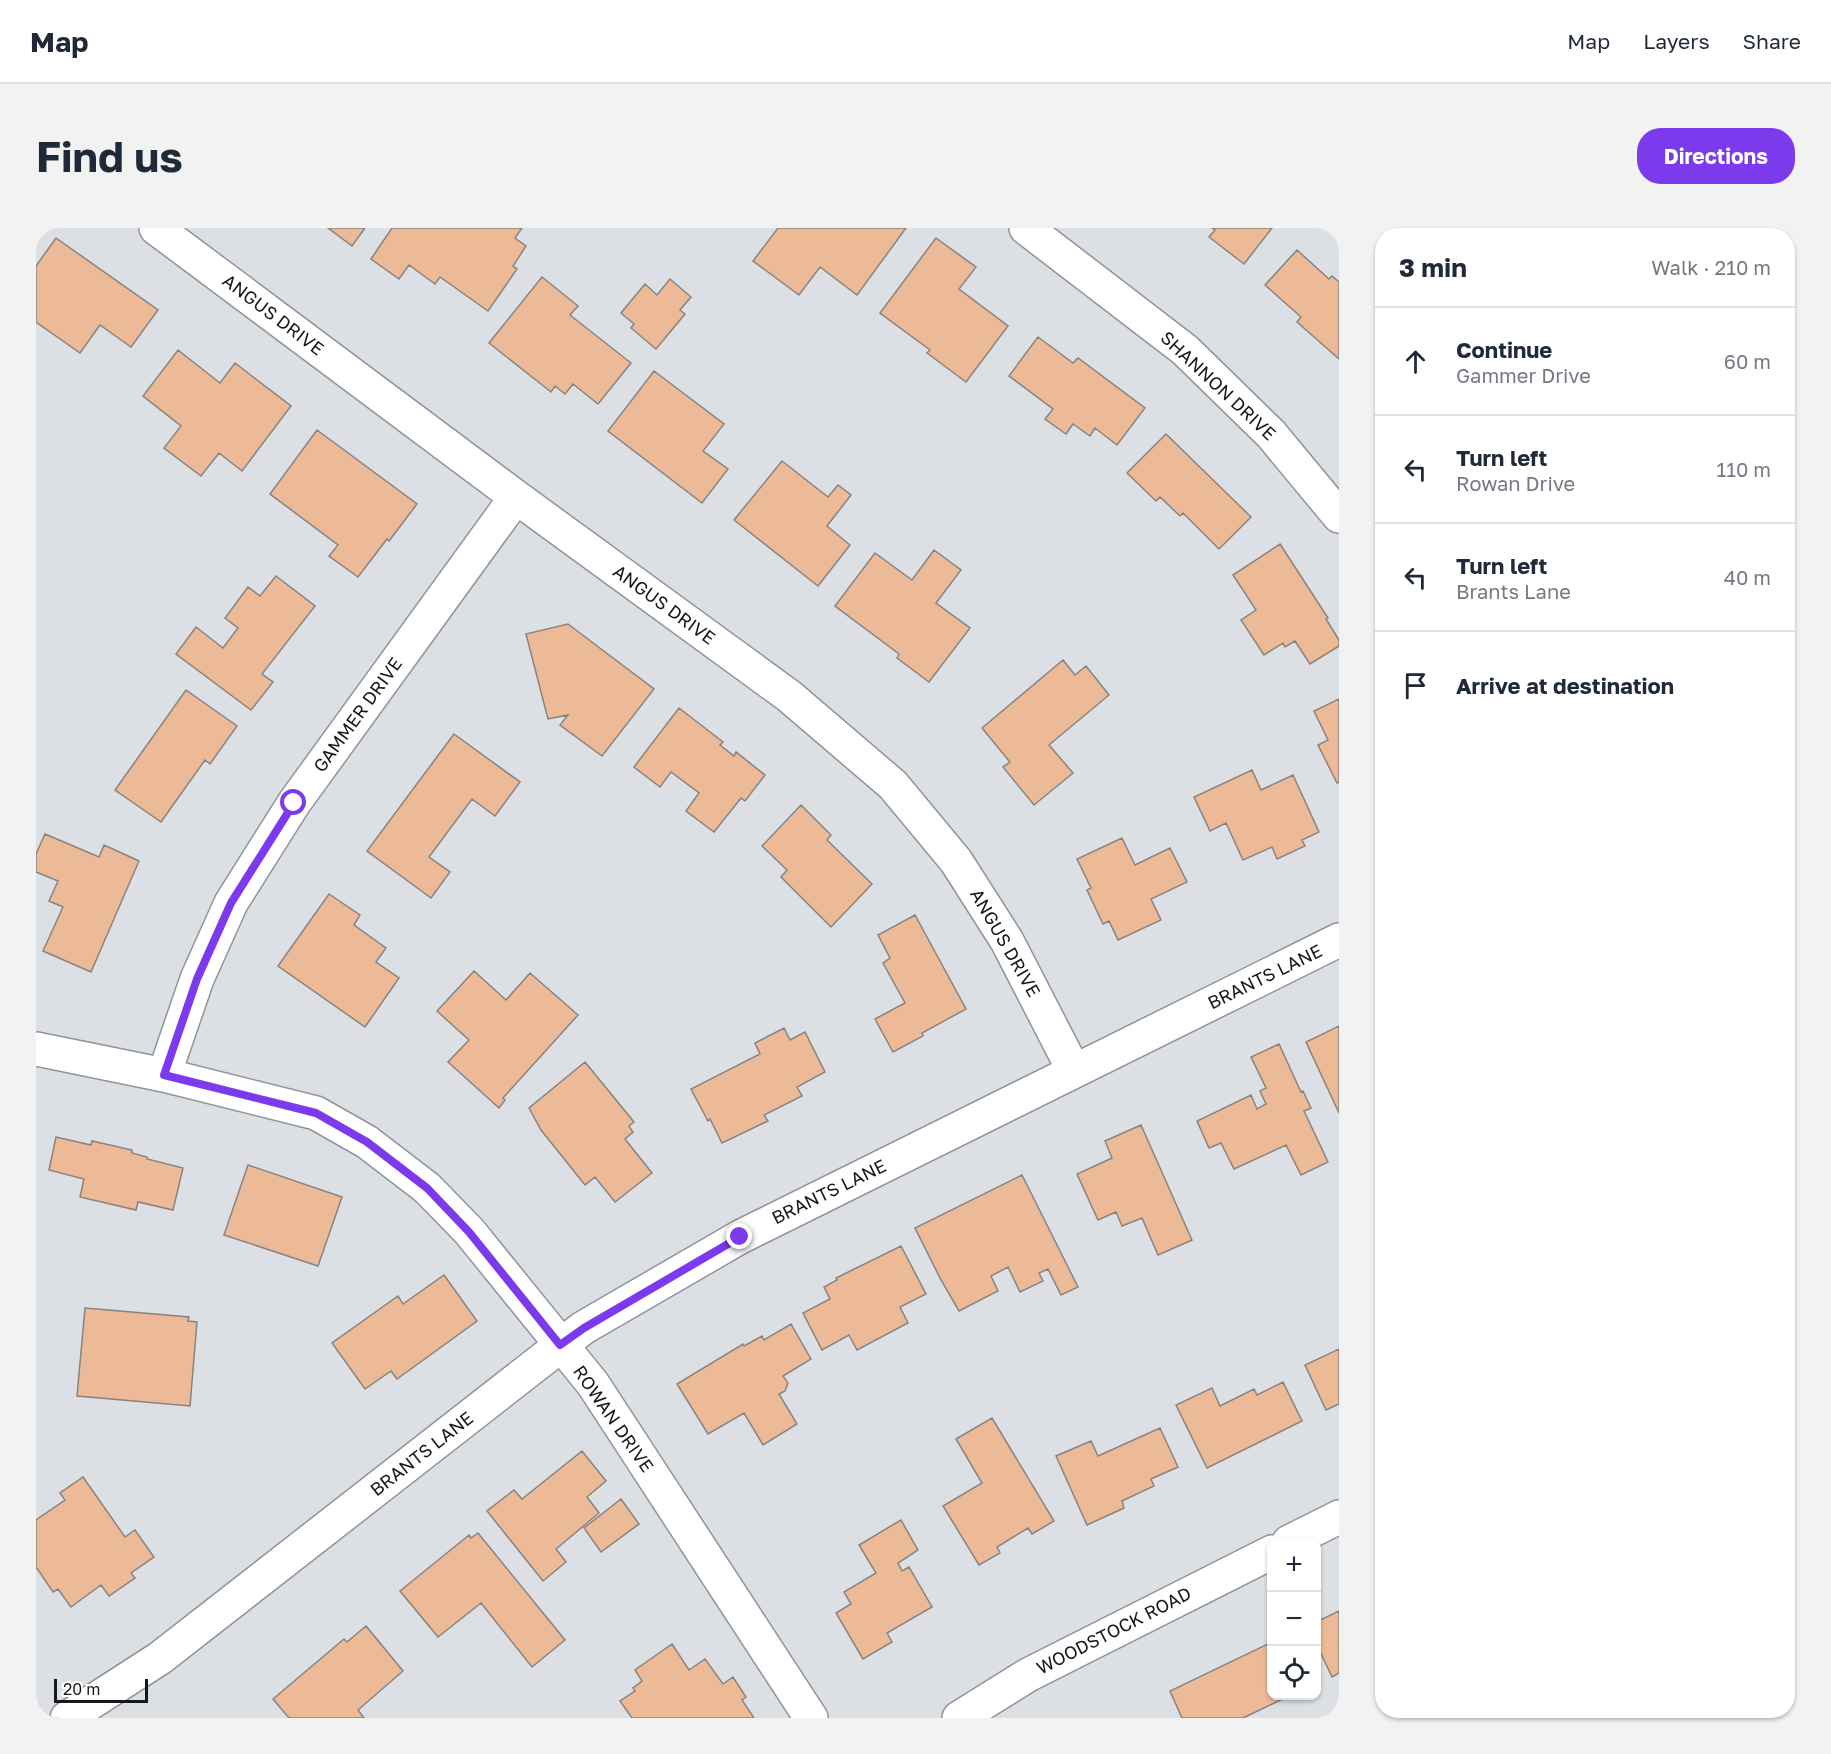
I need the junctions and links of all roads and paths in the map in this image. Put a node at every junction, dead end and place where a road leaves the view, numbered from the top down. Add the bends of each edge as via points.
1 (156, 228) edge
2 (1026, 228) edge
3 (516, 497) junction
4 (1339, 516) edge
5 (1339, 940) edge
6 (36, 1049) edge
7 (1074, 1071) junction
8 (164, 1075) junction
9 (560, 1345) junction
10 (1339, 1517) edge
11 (1297, 1538) edge
12 (1267, 1555) edge
13 (67, 1718) edge
14 (812, 1718) edge
15 (959, 1718) edge

1 - 3 street, ANGUS DRIVE
2 - 4 street, SHANNON DRIVE via 1185,350 1271,434
3 - 7 street, ANGUS DRIVE via 789,696 893,785 956,861 1007,941
3 - 8 street, GAMMER DRIVE via 294,803 231,903 197,979
5 - 7 street, BRANTS LANE
6 - 8 street, ROWAN DRIVE
7 - 9 street, BRANTS LANE via 740,1237
8 - 9 street, ROWAN DRIVE via 316,1113 367,1142 427,1188 469,1232
9 - 13 street, BRANTS LANE via 160,1658
9 - 14 street, ROWAN DRIVE via 593,1384
10 - 11 street
12 - 15 street, WOODSTOCK ROAD via 1028,1675

